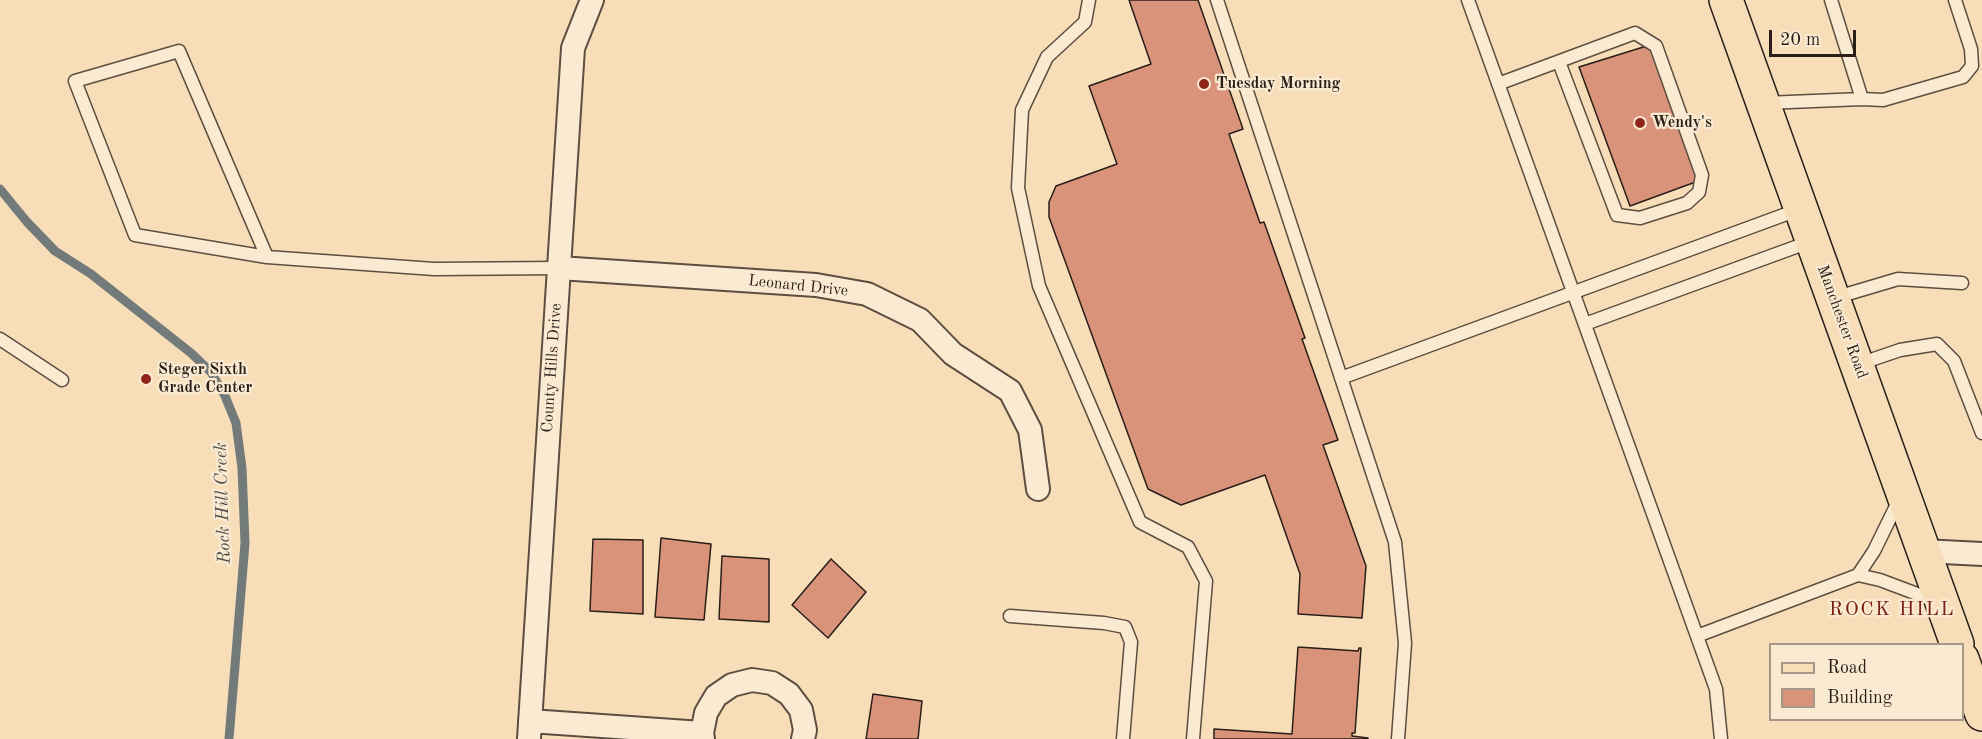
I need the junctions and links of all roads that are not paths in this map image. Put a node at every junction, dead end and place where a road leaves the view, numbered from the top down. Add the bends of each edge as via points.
1 (592, 0) edge
2 (1089, 0) edge
3 (1217, 0) edge
4 (1468, 0) edge
5 (1726, 0) edge
6 (1831, 0) edge
7 (1955, 0) edge
8 (1559, 62) junction
9 (1498, 84) junction
10 (1862, 99) junction
11 (1764, 103) junction
12 (1801, 208) junction
13 (1813, 241) junction
14 (267, 257) junction
15 (559, 268) junction
16 (1962, 283) dead end
17 (1573, 292) junction
18 (1833, 298) junction
19 (1585, 324) junction
20 (0, 339) edge
21 (1857, 365) junction
22 (1341, 378) junction
23 (62, 380) dead end
24 (1982, 433) edge
25 (1038, 489) dead end
26 (1903, 492) junction
27 (1923, 551) junction
28 (1982, 554) edge
29 (1858, 575) junction
30 (1943, 604) junction
31 (1010, 616) dead end
32 (1697, 636) junction
33 (1956, 643) edge
34 (1964, 664) edge
35 (1982, 714) edge
36 (529, 730) edge
37 (703, 736) edge
38 (804, 739) edge
39 (1124, 739) edge
40 (1194, 739) edge
41 (1398, 739) edge
42 (1721, 739) edge

1 - 15 street, County Hills Drive via 573,48
2 - 40 lane via 1085,21 1047,57 1022,110 1018,188 1039,286 1140,522 1188,547 1206,581
3 - 22 lane
4 - 9 lane
5 - 11 main road, Manchester Road
6 - 10 lane
7 - 10 lane via 1971,49 1972,66 1963,77 1883,100
8 - 8 lane via 1635,33 1656,46 1702,175 1699,192 1688,203 1640,218 1617,215
8 - 9 lane
9 - 17 lane
10 - 11 lane
11 - 12 main road, Manchester Road
12 - 13 main road, Manchester Road
12 - 17 lane
13 - 18 main road, Manchester Road
13 - 19 lane
14 - 14 lane via 178,51 75,81 135,235
14 - 15 lane via 434,269
15 - 25 street, Leonard Drive via 816,285 867,294 920,320 953,354 1010,391 1030,430
15 - 36 street, County Hills Drive
16 - 18 lane via 1898,279
17 - 19 lane
17 - 22 lane
18 - 21 main road, Manchester Road
19 - 32 lane
20 - 23 lane
21 - 24 lane via 1900,350 1937,344 1954,361
21 - 26 main road, Manchester Road
22 - 41 lane via 1395,542 1405,643
26 - 27 main road, Manchester Road
26 - 29 lane
27 - 28 street
27 - 30 main road, Manchester Road
29 - 30 lane
29 - 32 lane
30 - 33 main road, Manchester Road
31 - 39 lane via 1125,627 1131,642
32 - 42 lane via 1716,689
34 - 35 main road
36 - 37 street
37 - 38 street via 706,713 716,696 732,685 752,680 772,683 789,694 801,711

